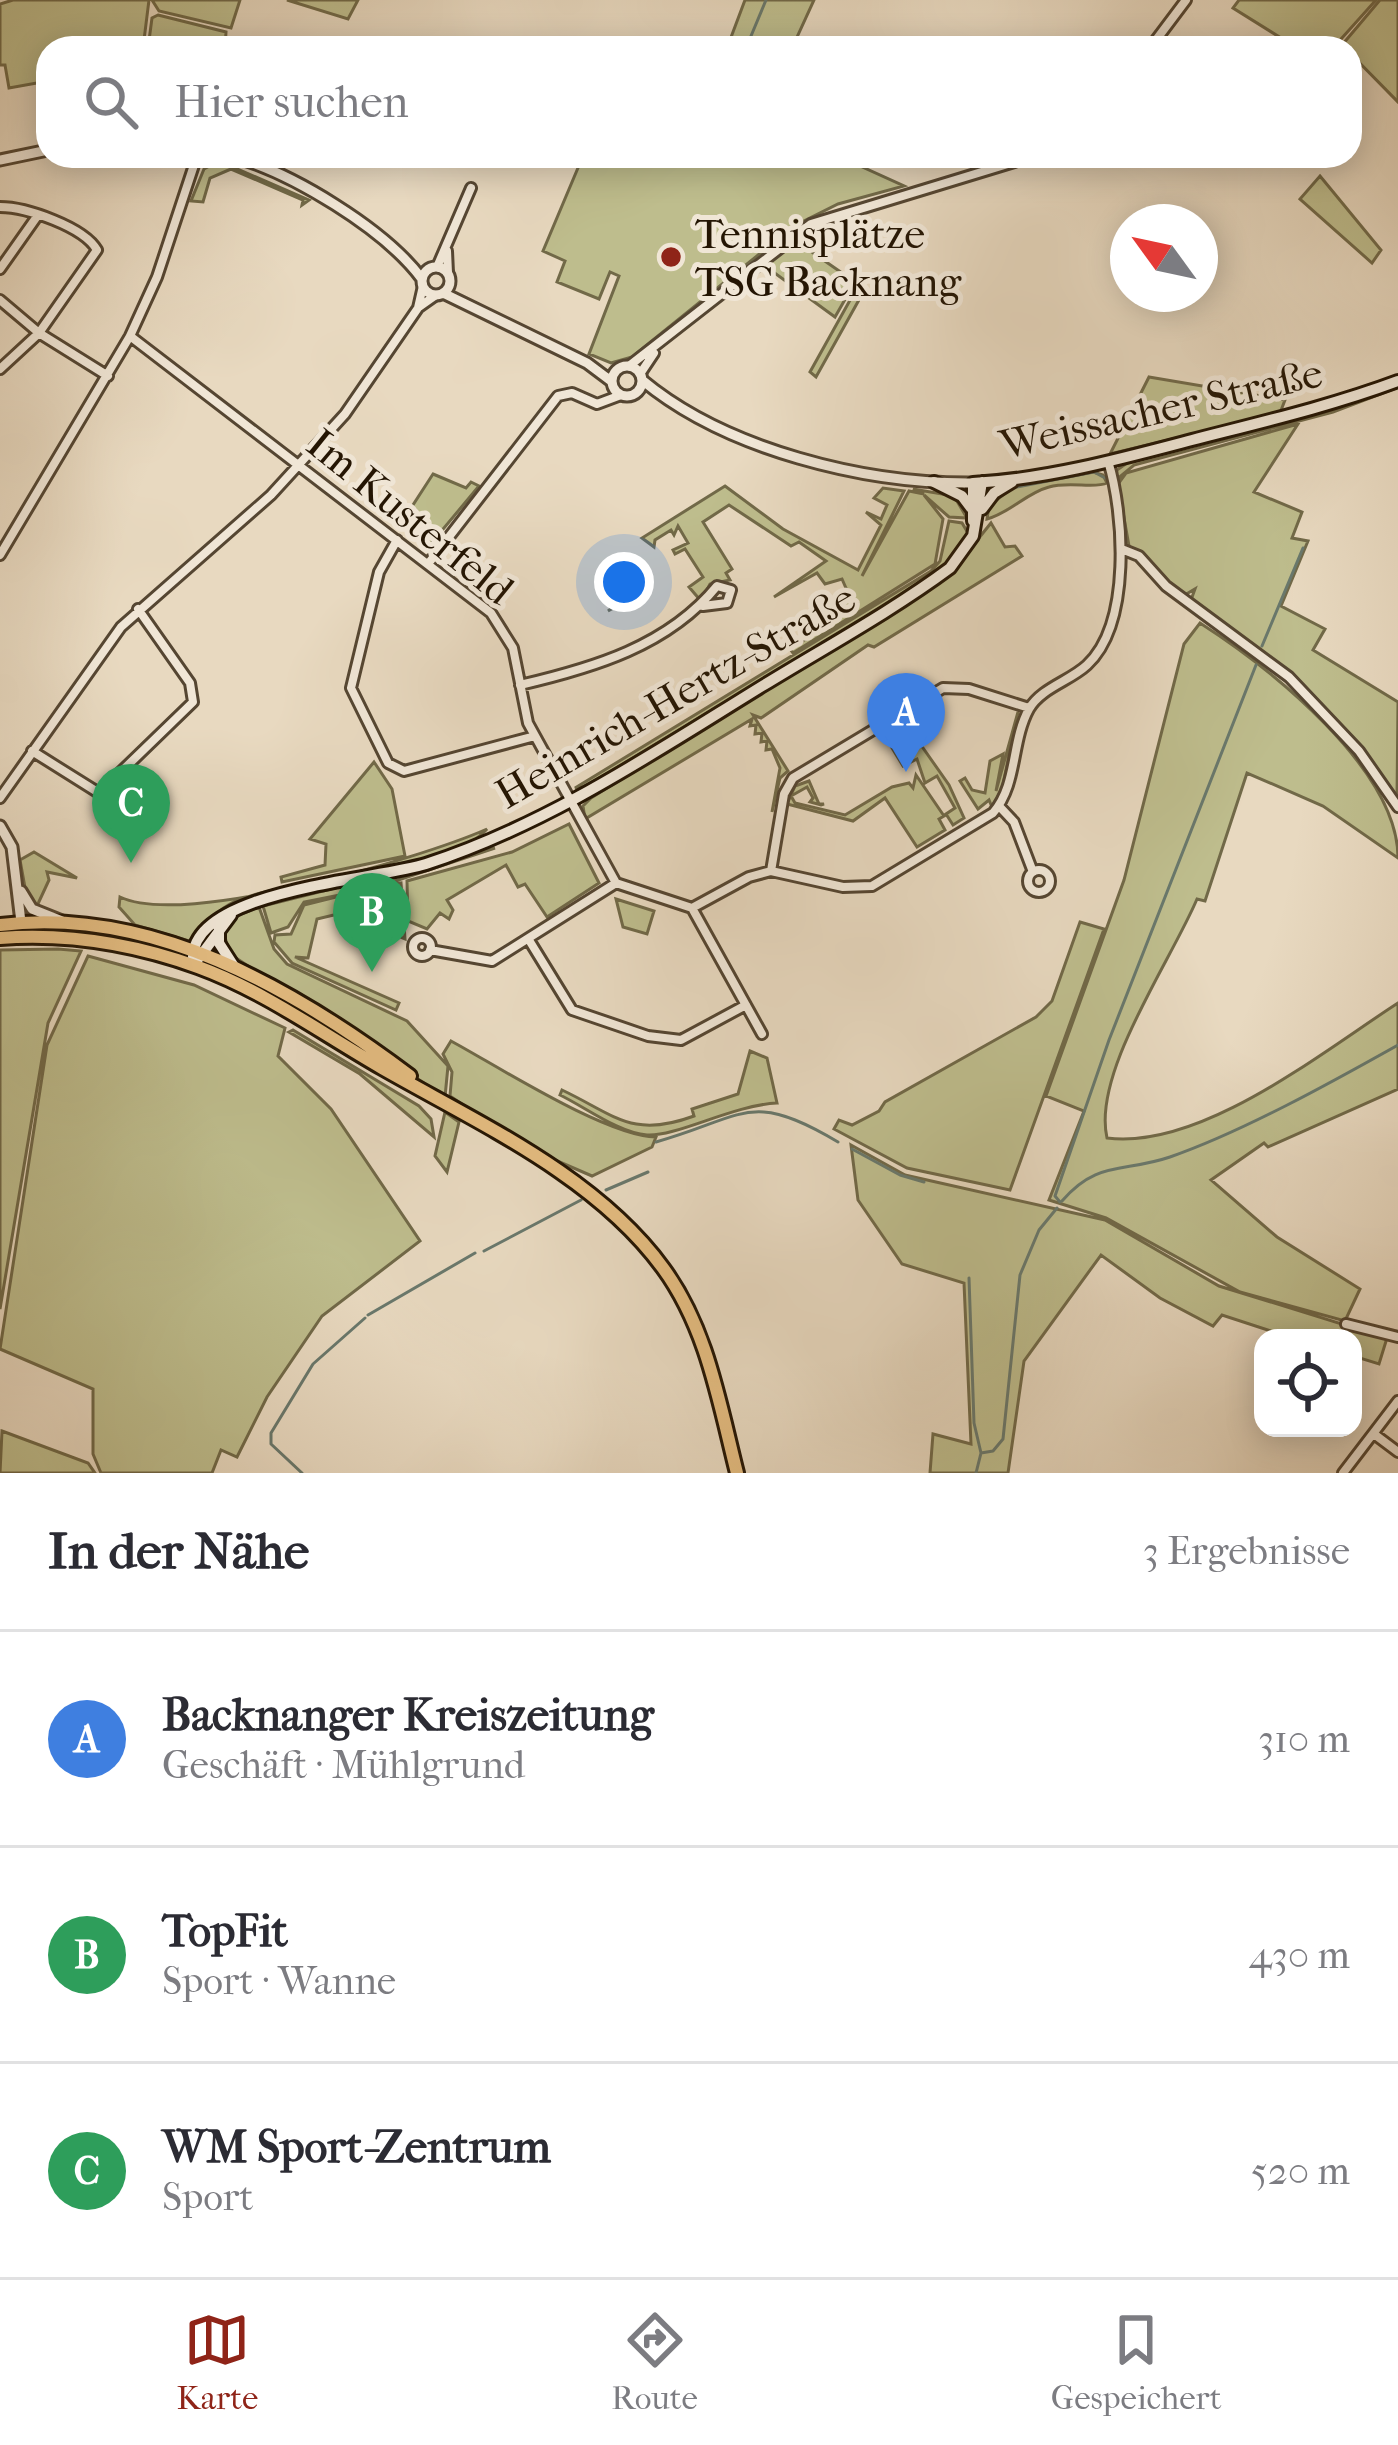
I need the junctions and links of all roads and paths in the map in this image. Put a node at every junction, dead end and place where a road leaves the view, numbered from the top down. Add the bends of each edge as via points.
1 (1186, 0) edge
2 (1159, 36) edge
3 (36, 152) edge
4 (0, 160) edge
5 (193, 168) edge
6 (269, 168) edge
7 (995, 168) edge
8 (471, 188) dead end
9 (0, 207) edge
10 (38, 215) junction
11 (448, 243) junction
12 (410, 263) junction
13 (434, 267) junction
14 (0, 269) edge
15 (449, 277) junction
16 (423, 283) junction
17 (440, 294) junction
18 (461, 298) junction
19 (0, 300) edge
20 (418, 308) junction
21 (39, 333) junction
22 (130, 336) junction
23 (658, 346) junction
24 (587, 363) junction
25 (623, 367) junction
26 (0, 369) edge
27 (108, 376) junction
28 (641, 377) junction
29 (1398, 381) edge
30 (612, 383) junction
31 (636, 393) junction
32 (622, 395) junction
33 (664, 398) junction
34 (607, 399) junction
35 (1108, 460) junction
36 (302, 464) junction
37 (1016, 480) junction
38 (934, 482) junction
39 (977, 483) junction
40 (974, 524) junction
41 (398, 540) junction
42 (1124, 550) junction
43 (0, 554) edge
44 (428, 564) junction
45 (703, 606) dead end
46 (138, 609) junction
47 (520, 685) junction
48 (1029, 708) junction
49 (535, 736) junction
50 (32, 751) junction
51 (0, 798) edge
52 (572, 802) junction
53 (999, 806) junction
54 (1398, 807) edge
55 (0, 826) edge
56 (771, 872) junction
57 (1033, 872) dead end
58 (17, 882) junction
59 (616, 884) junction
60 (26, 902) junction
61 (247, 902) junction
62 (692, 908) junction
63 (62, 921) junction
64 (0, 925) edge
65 (219, 928) junction
66 (23, 929) junction
67 (0, 938) edge
68 (529, 940) junction
69 (430, 950) dead end
70 (198, 951) junction
71 (194, 965) junction
72 (235, 968) junction
73 (746, 1005) junction
74 (762, 1034) dead end
75 (440, 1099) junction
76 (1346, 1324) dead end
77 (1398, 1337) edge
78 (1398, 1401) edge
79 (1374, 1434) junction
80 (1398, 1452) edge
81 (736, 1473) edge
82 (1343, 1473) edge

1 - 2 street
3 - 4 street
5 - 22 street
6 - 12 street, Weissacher Straße
7 - 23 street via 811,224
8 - 11 street
9 - 10 street
10 - 14 street
10 - 21 street via 95,244
11 - 13 street
11 - 15 street
12 - 13 street, Weissacher Straße
12 - 16 street, Weissacher Straße
13 - 15 street, Weissacher Straße
13 - 16 street
15 - 17 street
15 - 18 street, Weissacher Straße
16 - 17 street, Weissacher Straße
16 - 20 street
17 - 18 street, Weissacher Straße
17 - 20 street
18 - 24 street, Weissacher Straße
19 - 21 street
20 - 36 street
21 - 26 street
21 - 27 street
22 - 27 street
22 - 36 street, Im Kusterfeld
23 - 25 street
23 - 28 street
24 - 25 street, Weissacher Straße
24 - 30 street, Weissacher Straße
25 - 28 street, Weissacher Straße
25 - 30 street
27 - 43 street
28 - 31 street
28 - 33 street, Weissacher Straße
29 - 35 main road, Weissacher Straße
30 - 32 street, Weissacher Straße
30 - 34 street
31 - 32 street, Weissacher Straße
31 - 33 street, Weissacher Straße
32 - 34 street
33 - 38 street, Weissacher Straße via 810,461
34 - 44 street via 558,396
35 - 37 main road, Weissacher Straße
35 - 42 street
36 - 41 street, Im Kusterfeld
36 - 46 street
37 - 39 main road, Weissacher Straße
37 - 40 main road, Heinrich-Hertz-Straße via 989,497
38 - 39 street, Weissacher Straße
38 - 40 main road via 962,496
39 - 40 main road
40 - 52 main road, Heinrich-Hertz-Straße via 934,580
41 - 44 street, Im Kusterfeld
41 - 49 street via 379,572 351,688 388,763 404,771
42 - 48 street via 1097,654
42 - 54 street via 1289,677 1359,751
44 - 47 street, Im Kusterfeld via 501,625
45 - 47 street via 608,663
46 - 50 street
46 - 50 street via 195,699 99,793
47 - 49 street, Im Kusterfeld
48 - 53 street
48 - 56 street via 943,688 805,770 784,794
49 - 52 street, Im Kusterfeld
50 - 51 street
52 - 59 street, Im Kusterfeld
52 - 61 main road, Heinrich-Hertz-Straße via 425,864
53 - 56 street via 872,886
53 - 57 street via 1014,822
55 - 58 street
56 - 62 street
58 - 60 street
58 - 66 street
59 - 62 street
59 - 68 street
60 - 63 street
60 - 66 street
61 - 65 main road, Heinrich-Hertz-Straße
61 - 70 main road, Heinrich-Hertz-Straße via 214,921
62 - 73 street
63 - 66 main road
63 - 70 main road
64 - 66 main road
65 - 70 main road, Heinrich-Hertz-Straße
65 - 72 main road
66 - 67 main road
66 - 71 main road
68 - 69 street via 484,962
68 - 73 street via 575,1012 648,1036 681,1040
70 - 71 main road, Heinrich-Hertz-Straße
70 - 72 main road
71 - 75 main road
72 - 75 main road
73 - 74 street
75 - 81 main road via 596,1200 662,1268 701,1339
76 - 77 street
78 - 79 street
79 - 80 street
79 - 82 street

